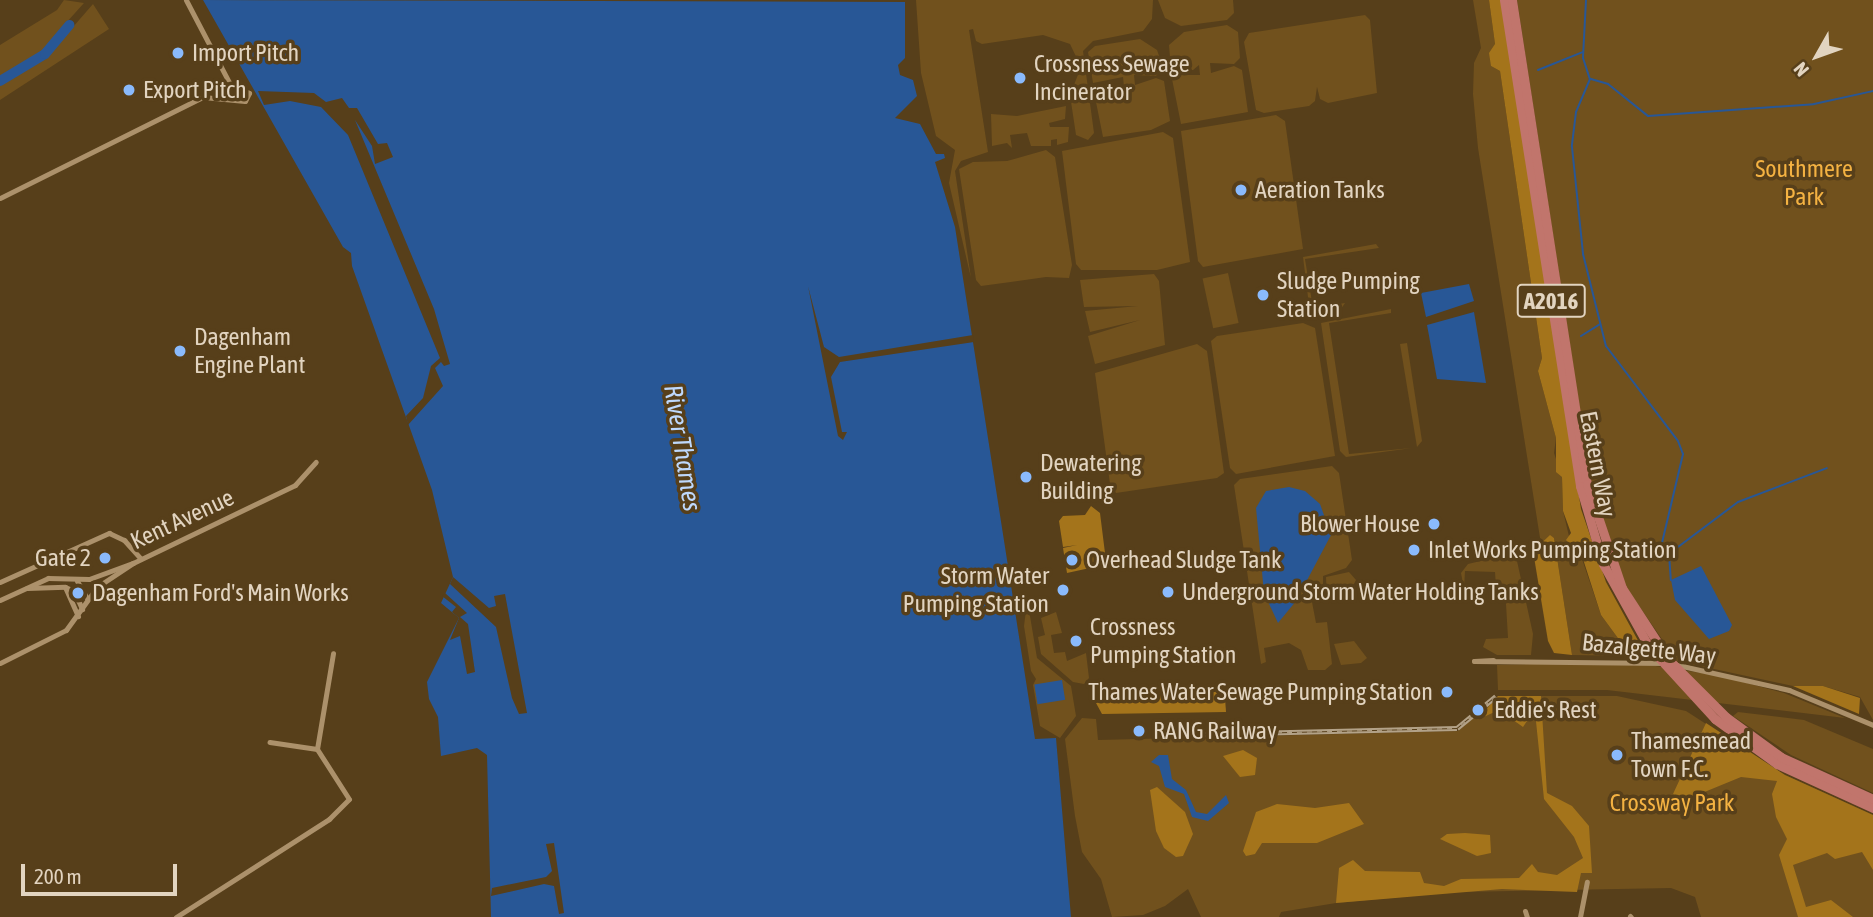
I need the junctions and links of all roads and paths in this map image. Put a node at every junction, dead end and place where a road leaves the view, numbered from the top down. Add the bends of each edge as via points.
1 (186, 0) edge
2 (1504, 0) edge
3 (1513, 0) edge
4 (230, 84) junction
5 (226, 96) junction
6 (0, 198) edge
7 (316, 462) dead end
8 (141, 559) junction
9 (132, 563) junction
10 (75, 580) junction
11 (0, 583) edge
12 (65, 587) junction
13 (24, 588) junction
14 (1620, 592) junction
15 (87, 598) junction
16 (0, 600) edge
17 (82, 609) junction
18 (78, 617) junction
19 (333, 653) dead end
20 (1495, 660) dead end
21 (0, 663) edge
22 (1873, 725) edge
23 (270, 742) dead end
24 (317, 749) junction
25 (1873, 799) edge
26 (1873, 808) edge
27 (1587, 882) dead end
28 (176, 917) edge
29 (1580, 917) edge

1 - 4 street
2 - 14 main road, Eastern Way / A2016 via 1580,486 1594,541
3 - 14 main road, Eastern Way / A2016 via 1587,484
4 - 5 street
4 - 5 street via 249,93 245,101
5 - 6 street via 203,97
7 - 8 street, Kent Avenue via 295,485
8 - 9 street, Kent Avenue
8 - 11 street via 116,534 101,535
9 - 10 street, Kent Avenue
9 - 15 street
10 - 13 street, Kent Avenue via 39,581
10 - 15 street
12 - 13 street
12 - 17 street via 74,591
12 - 18 street
13 - 16 street
14 - 25 main road, Eastern Way / A2016 via 1669,660 1703,697 1759,743 1814,774
14 - 26 main road, Eastern Way / A2016 via 1649,647 1681,686 1739,738 1798,775
15 - 17 street
17 - 18 street
18 - 21 street via 66,630
19 - 24 street
20 - 22 street, Bazalgette Way via 1582,659 1690,666 1789,690
23 - 24 street
24 - 28 street via 349,799 344,808
27 - 29 street

